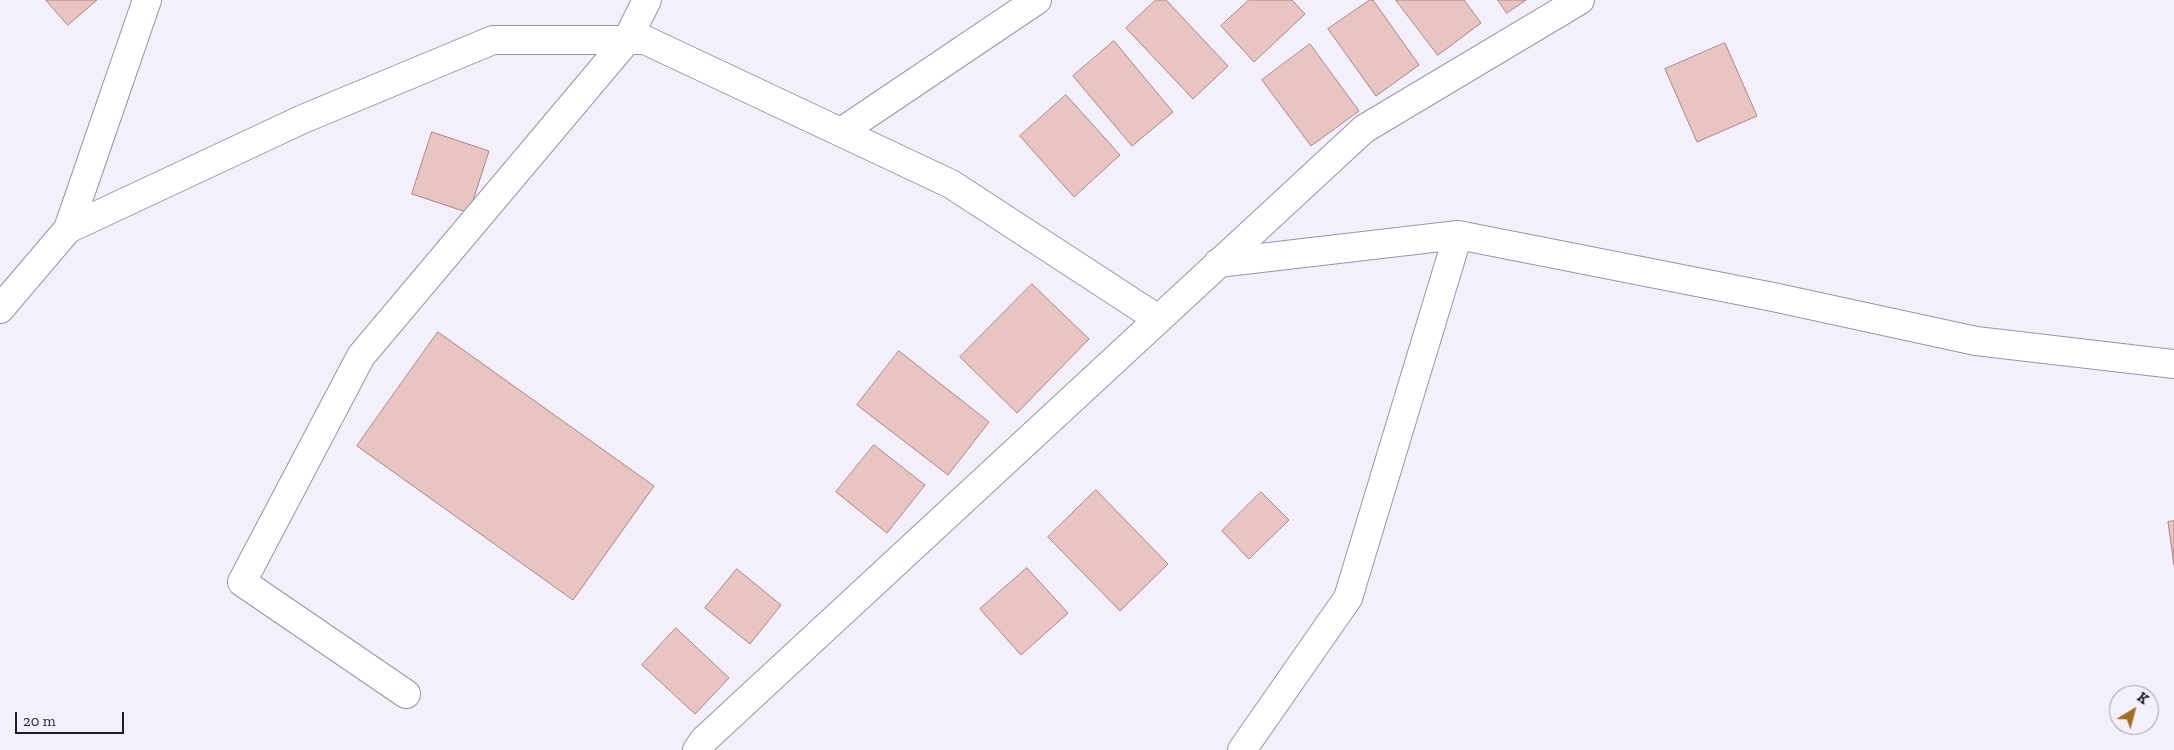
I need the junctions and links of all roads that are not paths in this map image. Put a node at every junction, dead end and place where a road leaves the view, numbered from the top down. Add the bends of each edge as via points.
1 (147, 0) edge
2 (646, 0) edge
3 (1037, 0) edge
4 (1580, 0) edge
5 (627, 40) junction
6 (841, 132) junction
7 (68, 229) junction
8 (1458, 235) junction
9 (1218, 263) junction
10 (0, 309) edge
11 (1158, 319) junction
12 (2174, 364) edge
13 (406, 694) dead end
14 (697, 750) edge
15 (1242, 750) edge

1 - 7 street
2 - 5 street
3 - 6 street
4 - 9 street via 1364,129
5 - 6 street via 645,40
5 - 7 street via 493,40 302,119
5 - 13 street via 362,356 242,582
6 - 11 street via 951,184
7 - 10 street
8 - 9 street
8 - 12 street via 1976,340
8 - 15 street via 1348,598
9 - 11 street
11 - 14 street via 704,740

